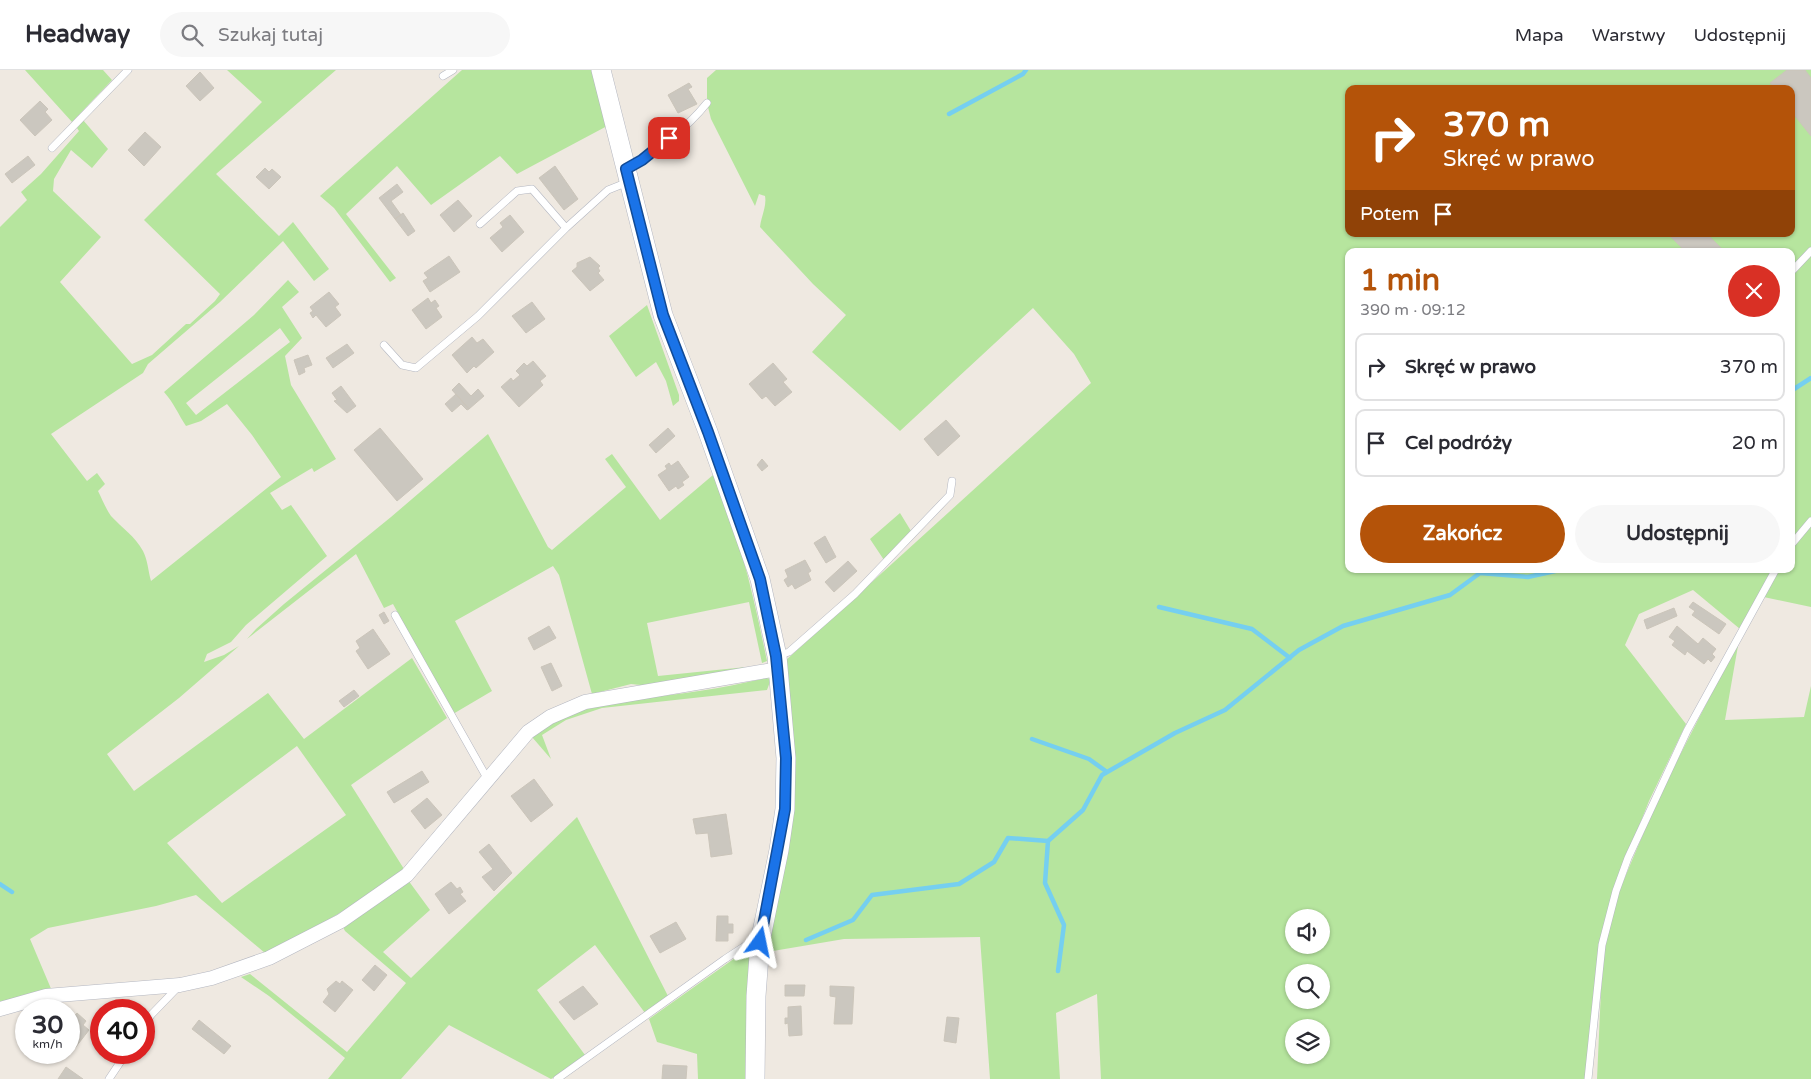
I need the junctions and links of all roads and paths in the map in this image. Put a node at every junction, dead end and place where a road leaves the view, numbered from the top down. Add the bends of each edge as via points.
1 (128, 70) edge
2 (453, 70) edge
3 (601, 70) edge
4 (443, 76) dead end
5 (707, 103) dead end
6 (52, 148) dead end
7 (627, 176) junction
8 (480, 224) dead end
9 (566, 228) junction
10 (1811, 251) edge
11 (1795, 268) edge
12 (384, 345) dead end
13 (952, 481) dead end
14 (1811, 521) edge
15 (1795, 540) edge
16 (1774, 573) edge
17 (396, 615) dead end
18 (777, 662) junction
19 (487, 778) junction
20 (760, 942) junction
21 (181, 984) junction
22 (0, 1009) edge
23 (155, 1011) edge
24 (118, 1064) edge
25 (109, 1079) edge
26 (557, 1079) edge
27 (755, 1079) edge
28 (1588, 1079) edge

1 - 6 lane
2 - 4 lane
3 - 7 street
5 - 7 lane
7 - 9 lane
7 - 18 street via 663,315 760,579
8 - 9 lane via 517,191 532,189
9 - 12 lane via 478,316 416,368 402,365
10 - 11 lane
13 - 18 lane via 950,495 855,594
14 - 15 lane
16 - 28 lane via 1687,730 1628,858 1602,945
17 - 19 lane
18 - 19 street via 585,702 550,717 528,732
18 - 20 street via 786,758 785,809
19 - 21 street via 407,875 341,921 246,967
20 - 26 lane via 748,944 725,959
20 - 27 street
21 - 22 street via 46,996
21 - 23 lane
24 - 25 lane

